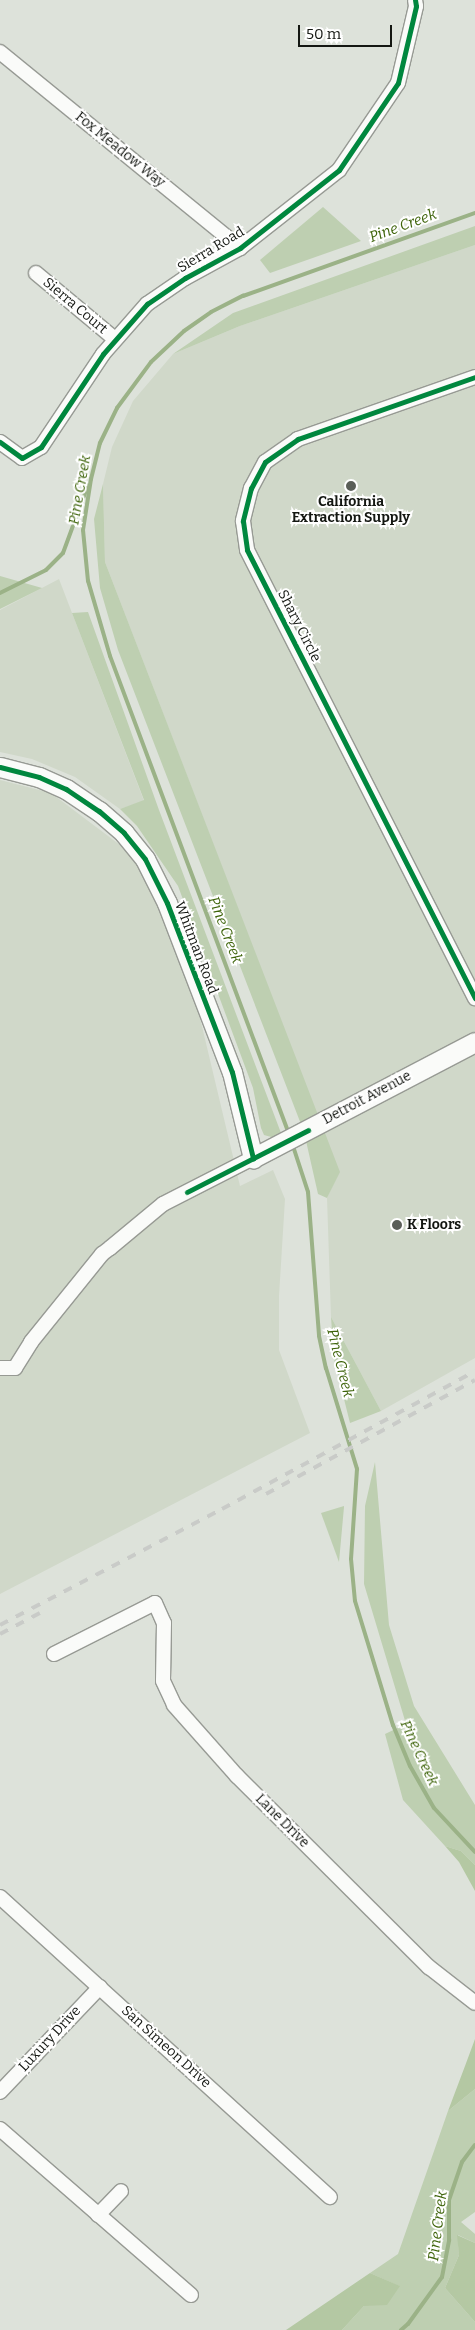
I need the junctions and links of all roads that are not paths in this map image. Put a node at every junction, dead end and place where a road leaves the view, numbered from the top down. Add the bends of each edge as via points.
1 (415, 0) edge
2 (0, 52) edge
3 (240, 248) junction
4 (36, 273) dead end
5 (115, 339) junction
6 (475, 377) edge
7 (0, 442) edge
8 (0, 767) edge
9 (475, 998) edge
10 (475, 1042) edge
11 (253, 1158) junction
12 (0, 1368) edge
13 (54, 1654) dead end
14 (0, 1897) edge
15 (100, 1986) junction
16 (475, 2003) edge
17 (0, 2092) edge
18 (0, 2129) edge
19 (120, 2190) dead end
20 (330, 2197) dead end
21 (98, 2214) junction
22 (192, 2295) dead end

1 - 3 street, Sierra Road via 398,82 339,170
2 - 3 street, Fox Meadow Way
3 - 5 street, Sierra Road via 185,278 148,304
4 - 5 street, Sierra Court
5 - 7 street, Sierra Road via 41,447 22,458
6 - 9 street, Shary Circle via 298,438 265,462 251,488 243,521 247,550
8 - 11 street, Whitman Road via 40,777 66,790 99,811 145,858 167,903 232,1072
10 - 11 street, Detroit Avenue
11 - 12 street, Detroit Avenue via 164,1204 102,1254 15,1368
13 - 16 street, Lane Drive via 155,1603 164,1623 163,1681 174,1705 237,1776 422,1960
14 - 15 street, San Simeon Drive
15 - 17 street, Luxury Drive
15 - 20 street, San Simeon Drive
18 - 21 street
19 - 21 street
21 - 22 street

